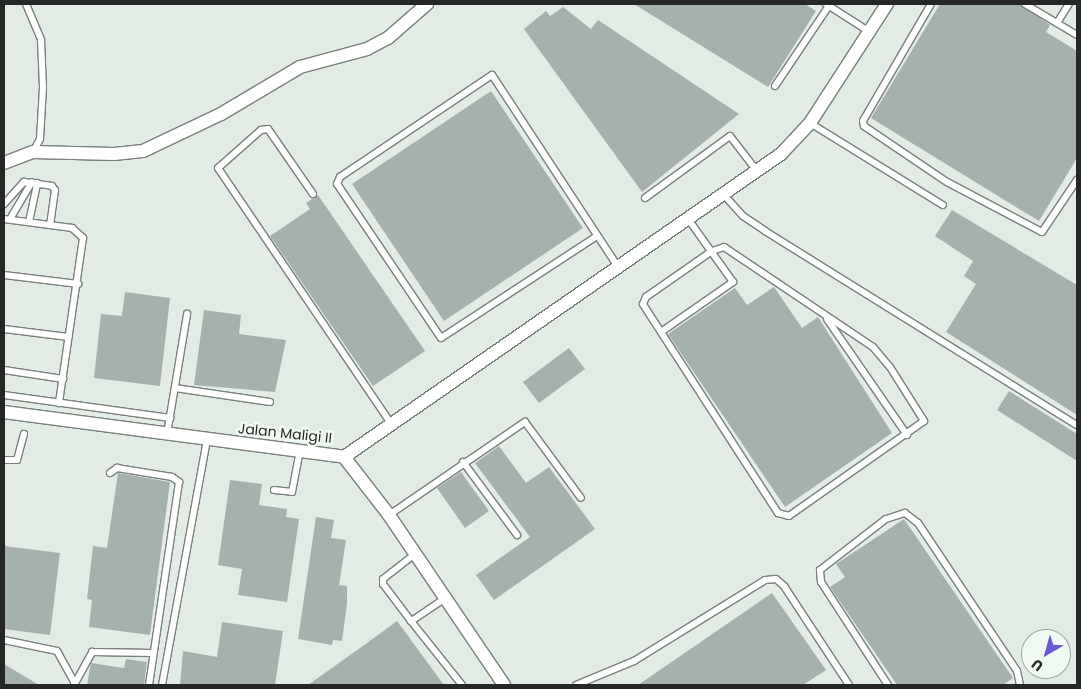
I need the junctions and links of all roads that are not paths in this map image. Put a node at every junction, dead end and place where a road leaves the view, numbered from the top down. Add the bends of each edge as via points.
1 (26, 4) edge
2 (427, 4) edge
3 (828, 4) edge
4 (887, 4) edge
5 (931, 4) edge
6 (1025, 4) edge
7 (1069, 4) edge
8 (1057, 23) junction
9 (870, 32) junction
10 (1077, 35) edge
11 (775, 86) dead end
12 (810, 122) junction
13 (32, 152) junction
14 (4, 163) edge
15 (757, 170) junction
16 (1077, 180) edge
17 (34, 182) junction
18 (313, 194) dead end
19 (724, 195) junction
20 (645, 198) dead end
21 (4, 204) edge
22 (943, 205) dead end
23 (7, 219) edge
24 (688, 219) junction
25 (29, 222) junction
26 (50, 224) junction
27 (597, 236) junction
28 (712, 251) junction
29 (618, 267) junction
30 (4, 275) edge
31 (78, 284) junction
32 (187, 314) dead end
33 (825, 316) junction
34 (4, 329) edge
35 (661, 332) junction
36 (69, 338) junction
37 (4, 370) edge
38 (63, 379) junction
39 (175, 388) junction
40 (4, 395) edge
41 (270, 402) dead end
42 (59, 403) junction
43 (4, 412) edge
44 (170, 418) junction
45 (1077, 425) edge
46 (393, 426) junction
47 (24, 434) dead end
48 (167, 435) junction
49 (907, 435) junction
50 (207, 440) junction
51 (300, 449) junction
52 (344, 457) junction
53 (4, 460) edge
54 (463, 462) junction
55 (110, 473) dead end
56 (274, 490) dead end
57 (581, 498) dead end
58 (389, 515) junction
59 (517, 535) dead end
60 (414, 555) junction
61 (444, 599) junction
62 (411, 621) junction
63 (4, 640) edge
64 (153, 653) junction
65 (75, 684) edge
66 (149, 685) edge
67 (162, 685) edge
68 (462, 685) edge
69 (504, 685) edge
70 (576, 685) edge
71 (849, 685) edge
72 (888, 685) edge
73 (1020, 685) edge

1 - 13 lane via 41,40 43,87 40,139
2 - 13 street via 388,38 367,49 300,67 222,114 156,146 131,154
3 - 9 lane
3 - 11 lane
4 - 9 street
5 - 16 lane via 863,121 864,126 947,182 1042,232
6 - 8 lane
7 - 8 lane
8 - 10 lane
9 - 12 street
12 - 15 street via 781,154
12 - 22 lane
13 - 14 street
15 - 19 street
15 - 20 lane via 730,136
17 - 21 lane via 19,186
17 - 23 lane
17 - 25 lane
17 - 26 lane via 55,188
18 - 46 lane via 268,129 261,130 218,168
19 - 24 street
19 - 45 lane via 742,216 764,231
23 - 25 lane
24 - 28 lane
24 - 29 street
25 - 26 lane
26 - 31 lane via 76,230 82,235
27 - 27 lane via 441,338 337,184 340,177 492,75
27 - 29 lane
28 - 33 lane via 724,248 732,252
28 - 35 lane via 645,298 644,306
28 - 35 lane via 733,282
29 - 46 street
30 - 31 lane
31 - 36 lane
32 - 39 lane
33 - 49 lane
33 - 49 lane via 873,347 890,367 924,421
34 - 36 lane
35 - 49 lane via 783,516 789,516
36 - 38 lane
37 - 38 lane
38 - 42 lane
39 - 41 lane
39 - 44 lane
40 - 42 lane
42 - 44 lane
43 - 48 street, Jalan Maligi II
44 - 48 lane
46 - 52 street
47 - 53 lane via 17,460
48 - 50 street, Jalan Maligi II
50 - 51 street, Jalan Maligi II
50 - 67 lane
51 - 52 street, Jalan Maligi II
51 - 56 lane via 292,492
52 - 58 street, Jalan Maligi II
54 - 57 lane via 525,422
54 - 58 lane
54 - 59 lane
55 - 64 lane via 117,468 172,477 179,482
58 - 60 street, Jalan Maligi II
60 - 61 street, Jalan Maligi II
60 - 62 lane via 383,579 383,584
61 - 62 lane
61 - 69 street, Jalan Maligi II
62 - 68 lane
63 - 65 lane via 57,651
64 - 65 lane via 92,652
64 - 66 lane
70 - 71 lane via 634,661 765,580 776,579 784,586
72 - 73 lane via 819,575 822,565 886,519 905,513 918,523 1017,671

